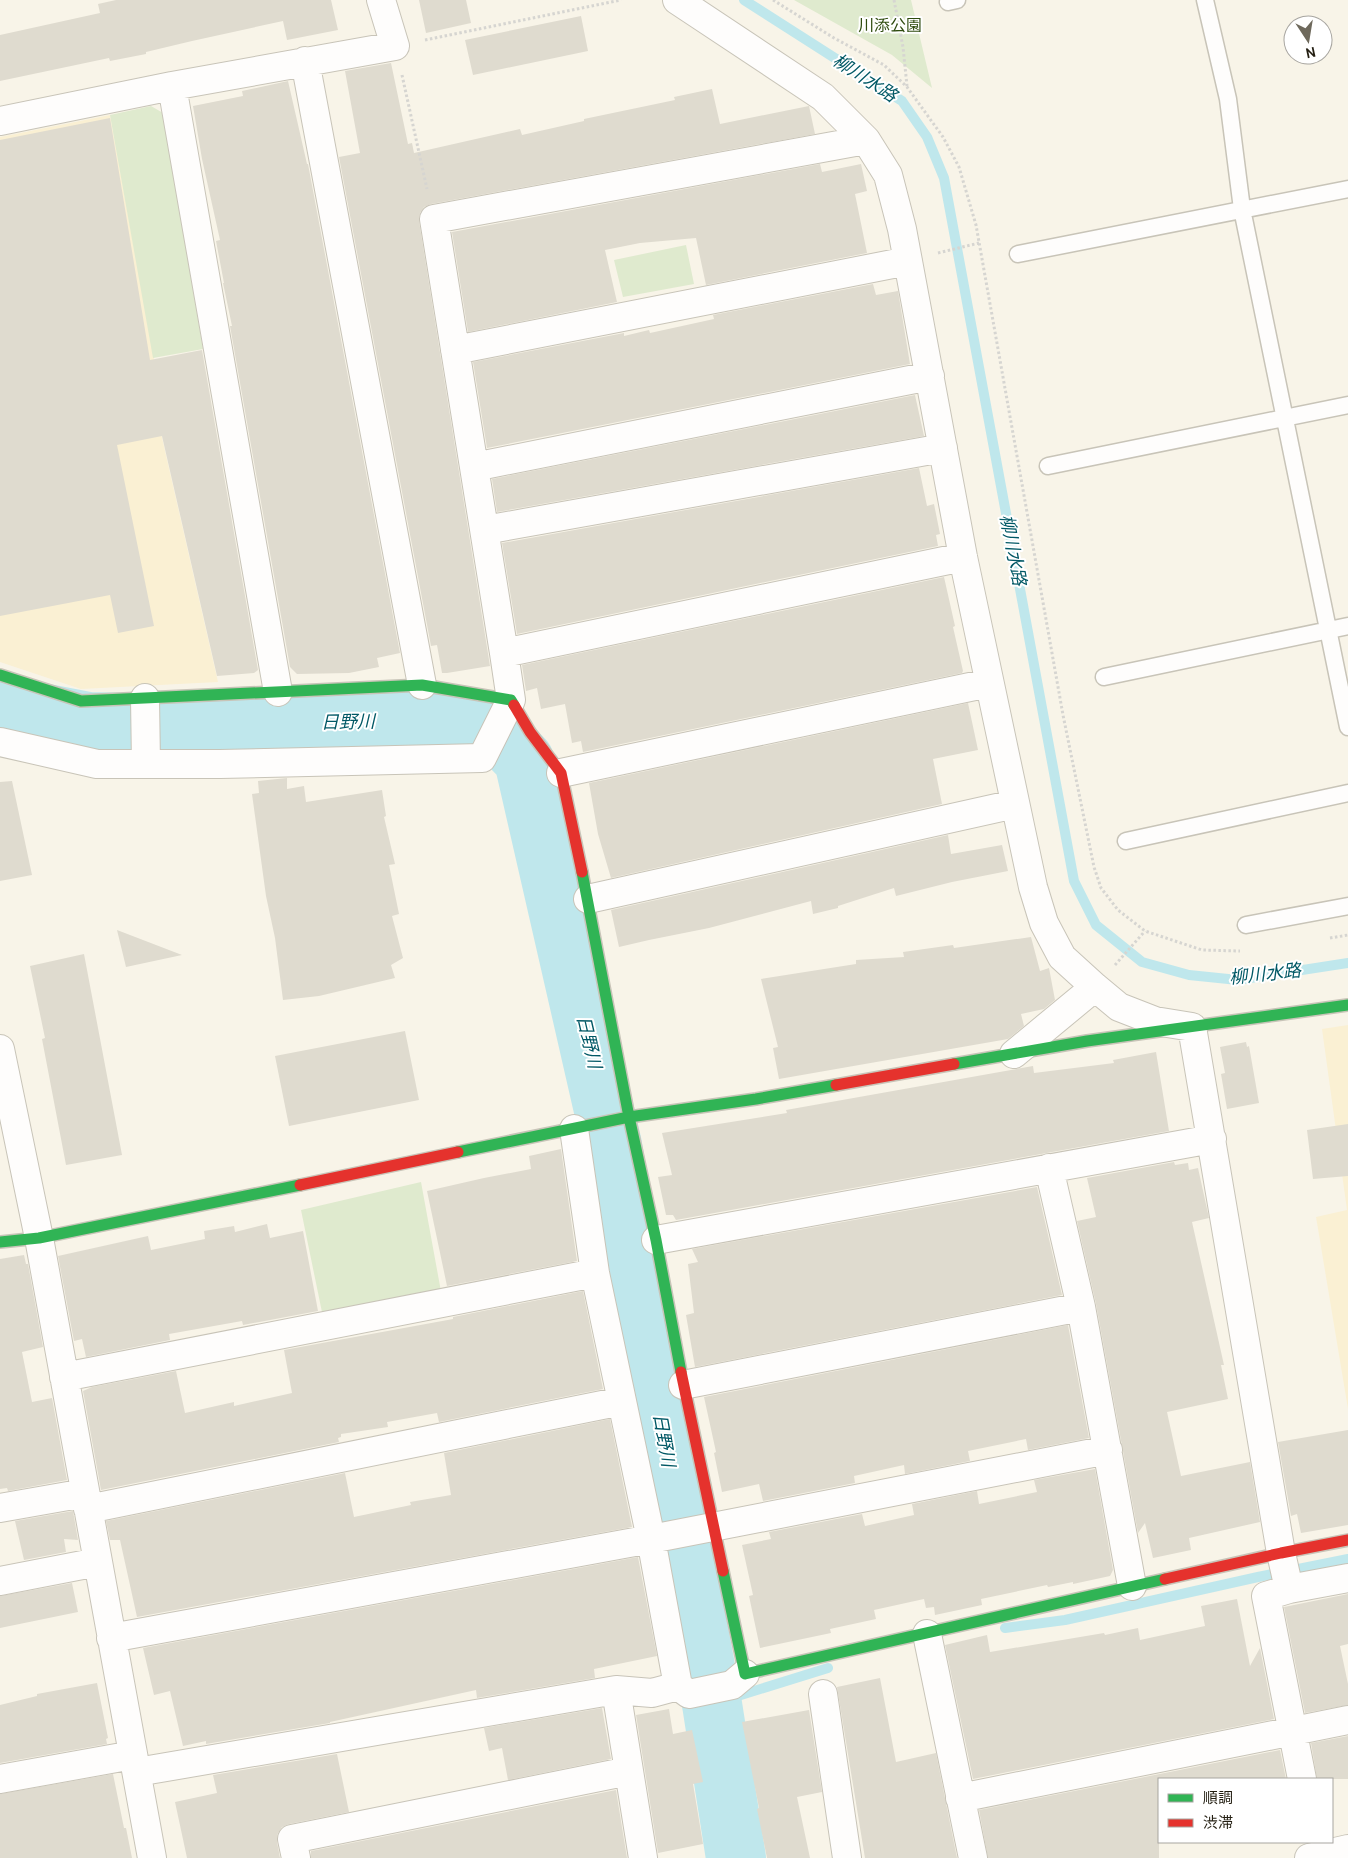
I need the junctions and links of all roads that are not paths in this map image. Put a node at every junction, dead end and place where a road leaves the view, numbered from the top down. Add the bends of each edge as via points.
1 (381, 0) edge
2 (677, 0) edge
3 (1205, 0) edge
4 (305, 61) junction
5 (172, 86) junction
6 (0, 121) edge
7 (866, 140) junction
8 (1348, 188) edge
9 (1242, 209) junction
10 (1018, 254) dead end
11 (908, 261) junction
12 (455, 350) junction
13 (930, 376) junction
14 (1348, 405) edge
15 (1284, 418) junction
16 (943, 448) junction
17 (1048, 466) dead end
18 (474, 467) junction
19 (484, 530) junction
20 (963, 558) junction
21 (1348, 626) edge
22 (1328, 630) junction
23 (504, 653) junction
24 (0, 675) edge
25 (1104, 677) dead end
26 (990, 682) junction
27 (422, 685) junction
28 (278, 692) junction
29 (145, 698) junction
30 (511, 700) junction
31 (1348, 727) edge
32 (0, 742) edge
33 (146, 764) junction
34 (561, 773) junction
35 (1348, 793) edge
36 (1015, 804) junction
37 (1126, 841) dead end
38 (588, 899) junction
39 (1348, 906) edge
40 (1246, 925) dead end
41 (1095, 987) junction
42 (1348, 1005) edge
43 (1192, 1027) junction
44 (0, 1048) edge
45 (1014, 1054) junction
46 (4, 1094) edge
47 (626, 1118) junction
48 (579, 1128) junction
49 (1212, 1139) junction
50 (1049, 1168) junction
51 (39, 1238) junction
52 (656, 1240) junction
53 (0, 1242) edge
54 (595, 1273) junction
55 (1081, 1307) junction
56 (64, 1377) junction
57 (683, 1385) junction
58 (622, 1401) junction
59 (1108, 1450) junction
60 (87, 1501) junction
61 (0, 1508) edge
62 (714, 1526) junction
63 (651, 1539) junction
64 (1348, 1540) edge
65 (1281, 1553) junction
66 (98, 1562) junction
67 (1348, 1578) edge
68 (0, 1581) edge
69 (1132, 1586) junction
70 (1288, 1589) junction
71 (927, 1634) junction
72 (111, 1638) junction
73 (745, 1674) junction
74 (678, 1686) junction
75 (616, 1690) junction
76 (823, 1694) dead end
77 (1348, 1720) edge
78 (1293, 1731) junction
79 (135, 1764) junction
80 (629, 1771) junction
81 (1302, 1778) edge
82 (0, 1779) edge
83 (960, 1798) junction
84 (1348, 1850) edge
85 (1315, 1854) edge
86 (152, 1858) edge
87 (296, 1858) edge
88 (643, 1858) edge
89 (847, 1858) edge
90 (973, 1858) edge

1 - 4 street via 395,46
2 - 7 street via 823,97
3 - 9 lane via 1228,99
4 - 5 street
4 - 27 street
5 - 6 street
5 - 28 street
7 - 11 street via 888,174
7 - 12 street via 434,219
8 - 9 lane
9 - 10 lane
9 - 15 lane
11 - 12 street
11 - 13 street
12 - 18 street
13 - 16 street
13 - 18 street
14 - 15 lane
15 - 17 lane
15 - 22 lane
16 - 19 street
16 - 20 street
18 - 19 street
19 - 23 street
20 - 23 street
20 - 26 street
21 - 22 lane
22 - 25 lane
22 - 31 lane
23 - 30 street
24 - 29 street via 81,700
26 - 34 street
26 - 36 street
27 - 28 street
27 - 30 street
28 - 29 street
29 - 33 street
30 - 33 street via 482,758
30 - 34 street
32 - 33 street via 97,764
34 - 38 street
35 - 37 lane
36 - 38 street
36 - 41 street via 1044,923 1062,957
38 - 47 street
39 - 40 lane
41 - 43 street via 1119,1007 1155,1021
41 - 45 street
42 - 43 street
43 - 45 street
43 - 49 street
44 - 46 street
45 - 47 street
46 - 51 street
47 - 48 street
47 - 52 street
48 - 51 street
48 - 54 street
49 - 50 street
49 - 65 street
50 - 52 street
50 - 55 street
51 - 53 street
51 - 56 street
52 - 57 street
54 - 56 street
54 - 58 street
55 - 57 street
55 - 59 street
56 - 60 street
57 - 62 street
58 - 60 street
58 - 63 street
59 - 62 street
59 - 69 street
60 - 61 street
60 - 66 street
62 - 63 street
62 - 73 street
63 - 72 street
63 - 74 street
64 - 65 street
65 - 69 street
65 - 70 street
66 - 68 street
66 - 72 street
67 - 70 street
69 - 71 street
70 - 78 street via 1266,1596
71 - 73 street
71 - 83 street
72 - 79 street
73 - 74 street via 732,1685 688,1694
74 - 75 street via 652,1693
75 - 79 street
75 - 80 street
76 - 89 street
77 - 78 street
78 - 81 street
78 - 83 street
79 - 82 street
79 - 86 street
80 - 87 street via 292,1839
80 - 88 street
83 - 90 street
84 - 85 street

